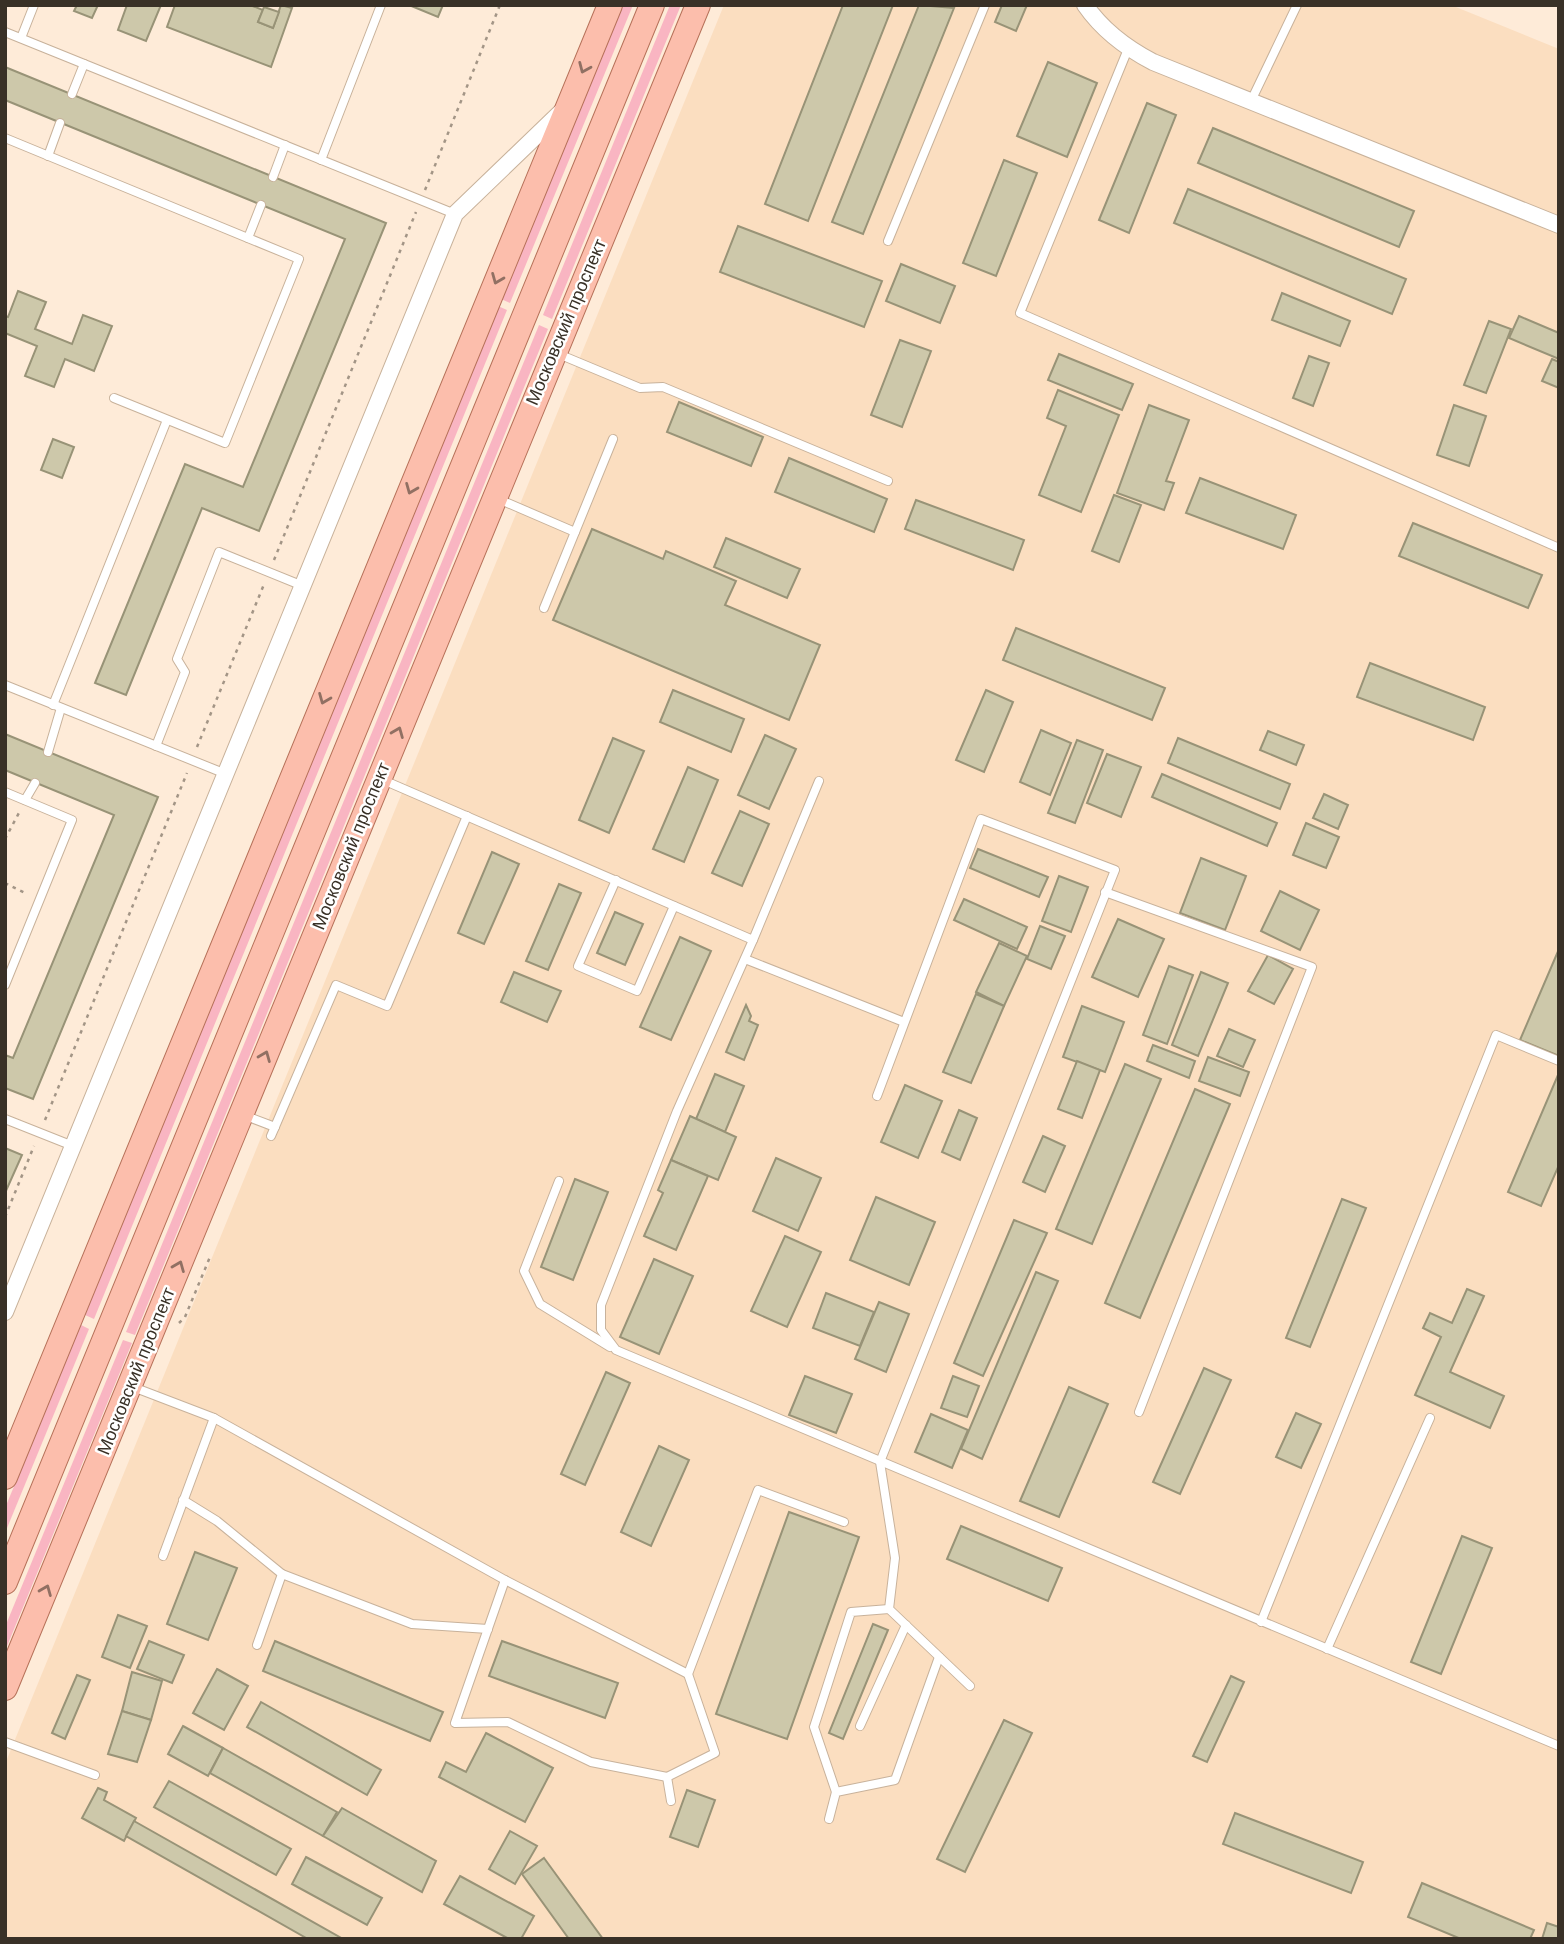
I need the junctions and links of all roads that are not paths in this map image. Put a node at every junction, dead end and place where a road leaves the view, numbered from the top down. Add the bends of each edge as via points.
1 (34, 5) edge
2 (381, 5) edge
3 (610, 5) edge
4 (652, 5) edge
5 (698, 5) edge
6 (985, 5) edge
7 (1085, 5) edge
8 (1297, 5) edge
9 (5, 32) edge
10 (21, 38) junction
11 (1128, 49) junction
12 (84, 64) junction
13 (72, 94) dead end
14 (1251, 101) junction
15 (568, 106) junction
16 (60, 123) dead end
17 (5, 138) edge
18 (285, 145) junction
19 (48, 156) junction
20 (321, 160) junction
21 (273, 177) dead end
22 (261, 205) dead end
23 (455, 214) junction
24 (1559, 225) edge
25 (248, 238) junction
26 (888, 241) dead end
27 (554, 352) junction
28 (114, 398) dead end
29 (167, 420) junction
30 (613, 439) dead end
31 (888, 481) dead end
32 (494, 496) junction
33 (575, 532) junction
34 (1559, 548) edge
35 (303, 586) junction
36 (544, 608) dead end
37 (5, 685) edge
38 (57, 706) junction
39 (156, 746) junction
40 (48, 752) dead end
41 (226, 774) junction
42 (379, 778) junction
43 (819, 781) dead end
44 (35, 783) dead end
45 (5, 792) edge
46 (25, 800) junction
47 (467, 816) junction
48 (615, 880) junction
49 (1105, 892) junction
50 (674, 906) junction
51 (753, 940) junction
52 (745, 959) junction
53 (5, 985) edge
54 (904, 1022) junction
55 (1559, 1061) edge
56 (877, 1096) dead end
57 (242, 1114) junction
58 (5, 1119) edge
59 (275, 1127) junction
60 (271, 1136) dead end
61 (73, 1146) junction
62 (559, 1181) dead end
63 (5, 1311) edge
64 (616, 1350) junction
65 (130, 1386) junction
66 (1139, 1412) dead end
67 (214, 1418) junction
68 (1430, 1418) dead end
69 (880, 1462) junction
70 (5, 1477) edge
71 (183, 1500) junction
72 (844, 1522) dead end
73 (163, 1556) dead end
74 (282, 1574) junction
75 (505, 1580) junction
76 (5, 1582) edge
77 (889, 1609) junction
78 (1261, 1622) junction
79 (906, 1625) junction
80 (488, 1629) junction
81 (257, 1645) dead end
82 (1327, 1649) junction
83 (939, 1657) junction
84 (688, 1674) junction
85 (970, 1686) dead end
86 (5, 1688) edge
87 (860, 1726) dead end
88 (5, 1742) edge
89 (1559, 1746) edge
90 (95, 1775) dead end
91 (667, 1777) junction
92 (836, 1792) junction
93 (671, 1801) dead end
94 (829, 1819) dead end

1 - 10 lane
2 - 20 lane
3 -> 15 main road
4 - 76 main road
5 - 27 main road, Московский проспект
6 - 26 lane
7 - 11 street via 1097,23
8 - 14 lane
9 - 10 lane
10 - 12 lane
11 - 14 street
11 - 34 lane via 1020,313
12 - 13 lane
12 - 18 lane
14 - 24 street
15 - 23 street
15 -> 70 main road
16 - 19 lane
17 - 19 lane
18 - 20 lane
18 - 21 lane
19 - 25 lane
20 - 23 lane
22 - 25 lane
23 - 35 street
25 - 29 lane via 299,259 225,443
27 - 31 lane via 640,388 663,387
27 - 32 main road, Московский проспект
28 - 29 lane
29 - 38 lane
30 - 33 lane
32 - 33 lane
42 -> 32 main road, Московский проспект
33 - 36 lane
35 - 39 lane via 219,552 177,659 186,672
35 - 41 street
37 - 38 lane
38 - 39 lane
38 - 40 lane
39 - 41 lane
41 - 61 street
42 - 47 lane
57 -> 42 main road, Московский проспект
43 - 51 lane
44 - 46 lane
45 - 46 lane
46 - 53 lane via 72,820
47 - 48 lane
47 - 59 lane via 387,1006 336,985
48 - 50 lane
48 - 50 lane via 578,966 637,990
49 - 54 lane via 1115,870 981,819
49 - 66 lane via 1312,967
49 - 69 lane
50 - 51 lane
51 - 52 lane
52 - 54 lane
52 - 64 lane via 677,1111 601,1306 601,1330
54 - 56 lane
55 - 78 lane via 1496,1035
57 - 59 lane
65 -> 57 main road, Московский проспект
58 - 61 lane
59 - 60 lane
61 - 63 street
62 - 64 lane via 524,1271 540,1304
64 - 69 lane
65 - 67 lane
86 -> 65 main road, Московский проспект
67 - 71 lane
67 - 75 lane
68 - 82 lane
69 - 77 lane via 895,1558
69 - 78 lane
71 - 73 lane
71 - 74 lane via 217,1521
72 - 84 lane via 758,1490
74 - 80 lane via 412,1624
74 - 81 lane
75 - 80 lane
75 - 84 lane
77 - 79 lane
77 - 92 lane via 851,1612 814,1727
78 - 82 lane
79 - 83 lane
79 - 87 lane
80 - 91 lane via 455,1723 508,1722 591,1762
82 - 89 lane
83 - 85 lane
83 - 92 lane via 895,1780
84 - 91 lane via 715,1753
88 - 90 lane
91 - 93 lane
92 - 94 lane

